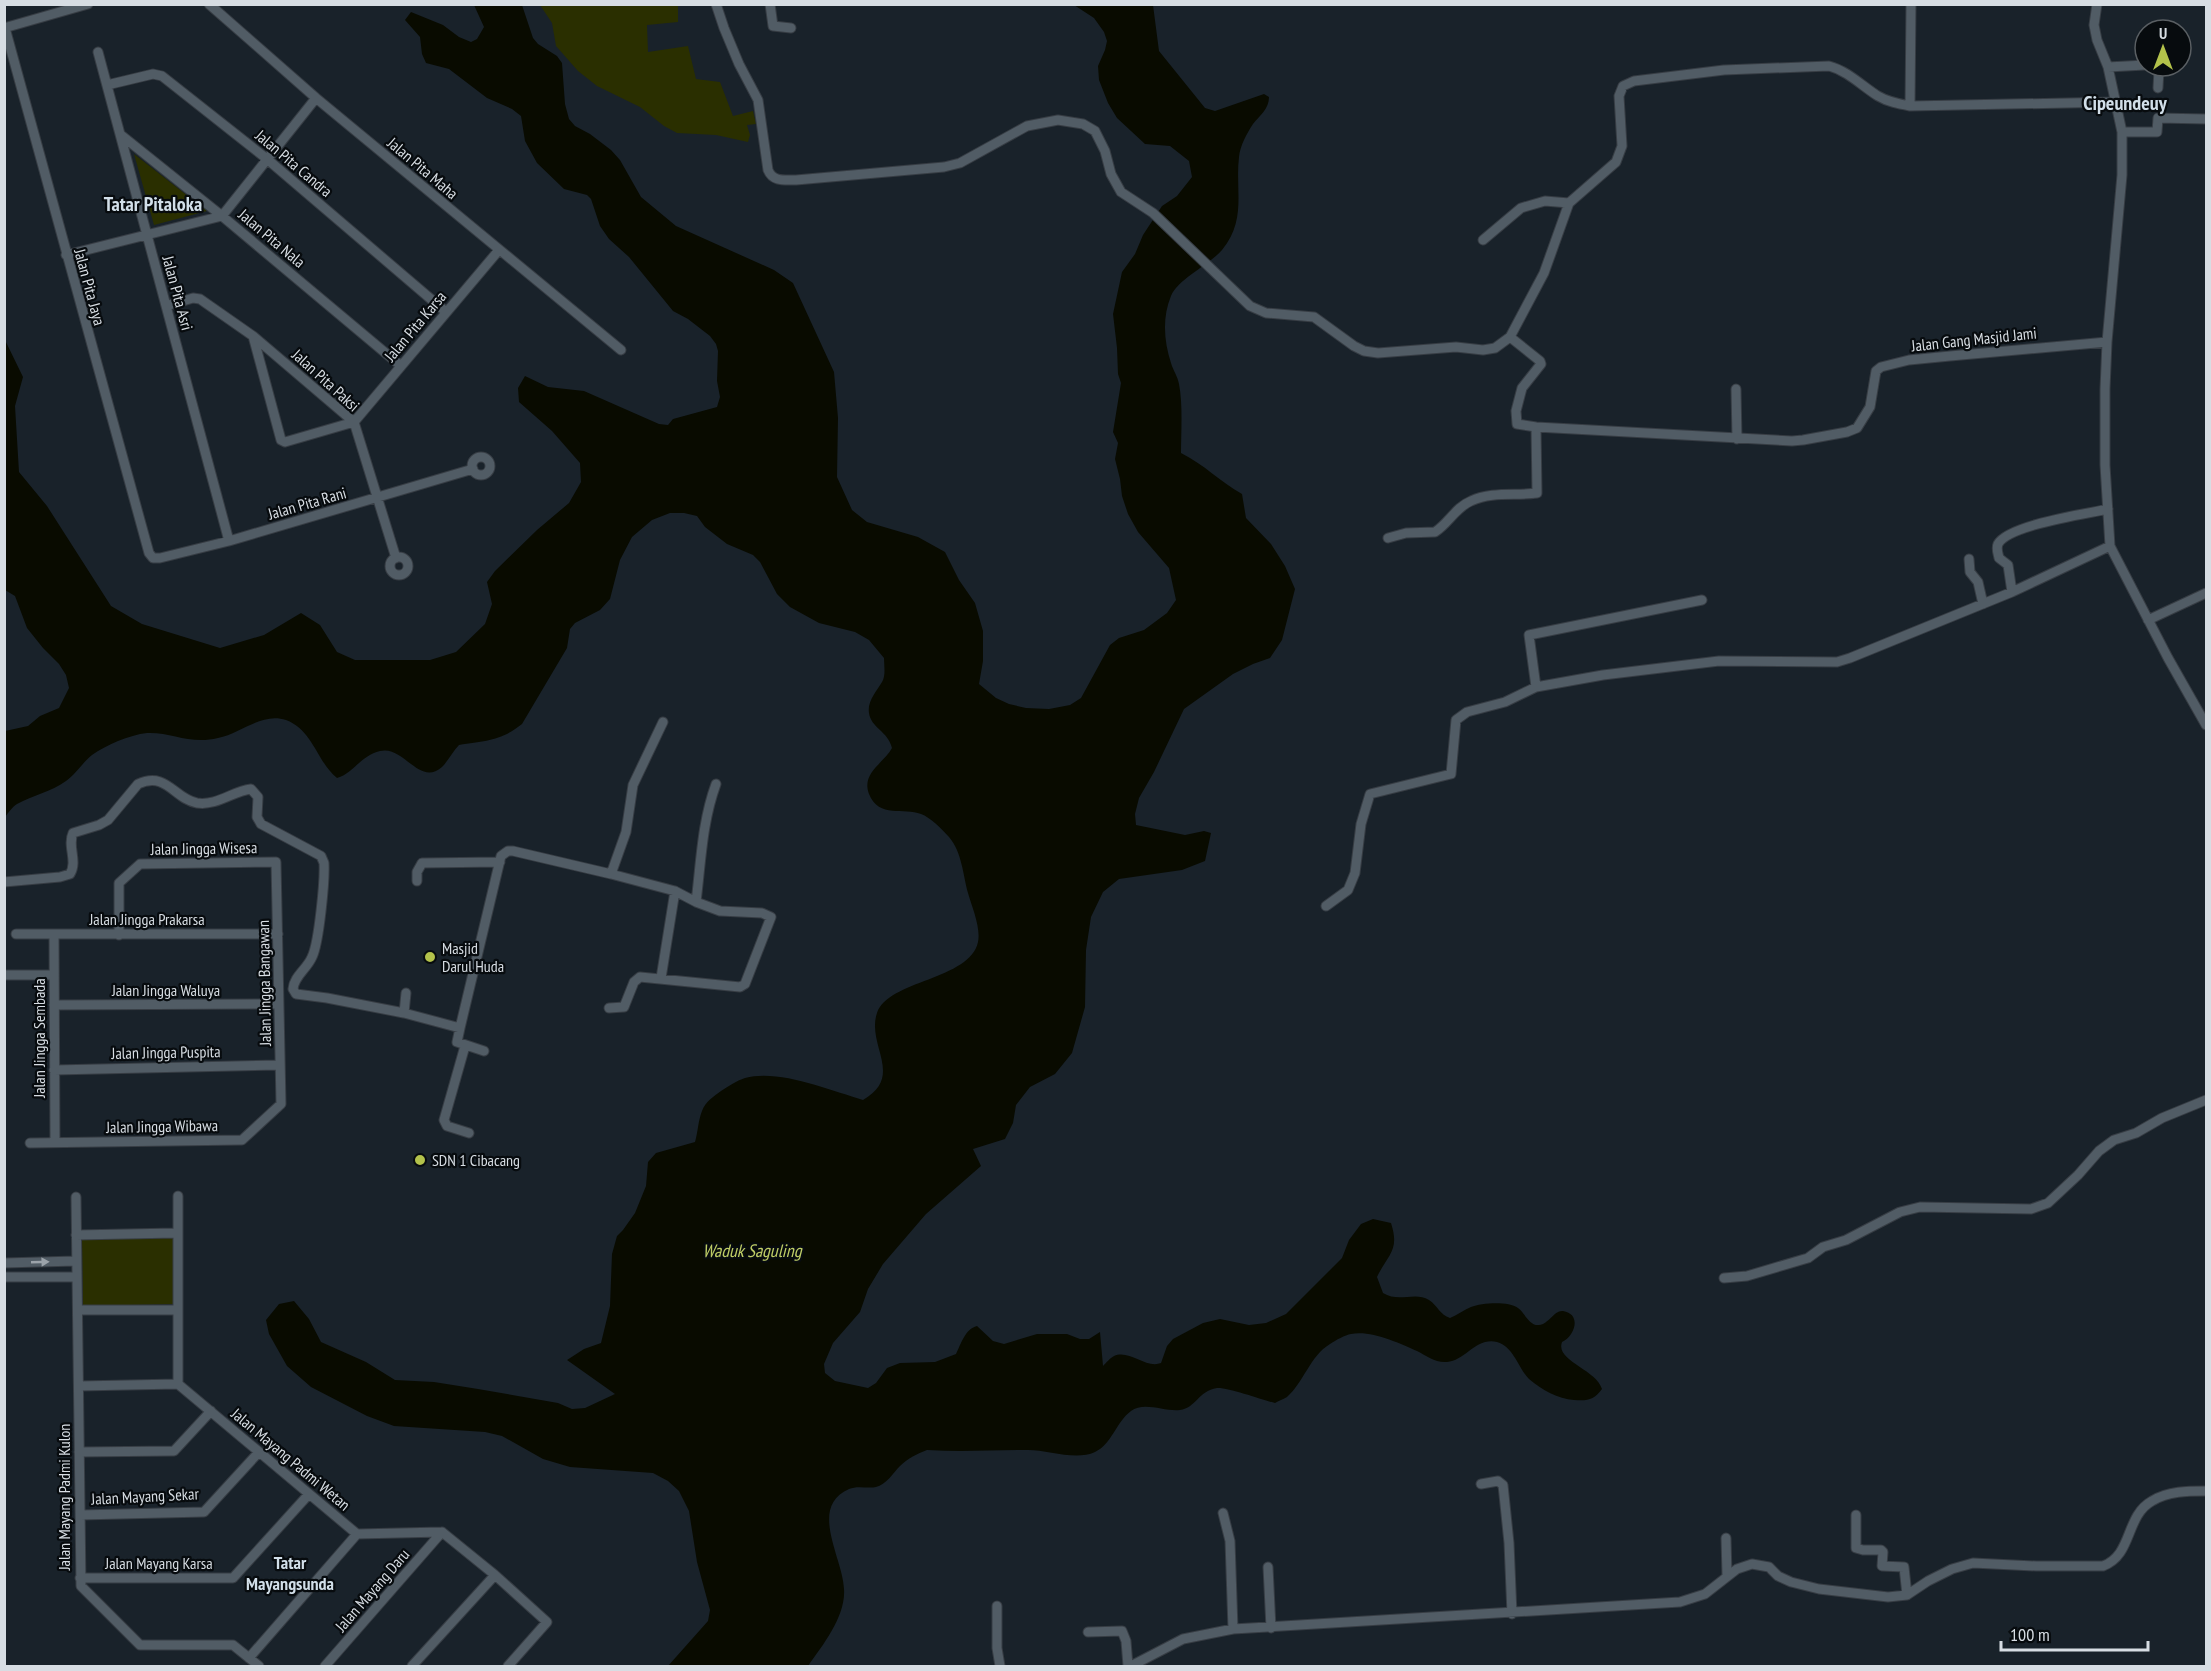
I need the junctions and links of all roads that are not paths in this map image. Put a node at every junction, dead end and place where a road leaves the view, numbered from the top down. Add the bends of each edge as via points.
1 (88, 4) edge
2 (210, 4) edge
3 (728, 4) edge
4 (770, 4) edge
5 (1911, 4) edge
6 (2097, 4) edge
7 (717, 5) edge
8 (78, 6) edge
9 (4, 28) edge
10 (791, 28) dead end
11 (99, 52) dead end
12 (2133, 66) edge
13 (2108, 67) junction
14 (2159, 78) edge
15 (107, 85) junction
16 (2158, 88) dead end
17 (316, 98) junction
18 (2116, 102) junction
19 (1910, 106) junction
20 (2206, 119) edge
21 (2122, 132) junction
22 (121, 135) junction
23 (267, 159) junction
24 (1569, 202) junction
25 (222, 216) junction
26 (147, 233) junction
27 (1483, 240) dead end
28 (499, 250) junction
29 (66, 255) junction
30 (166, 306) junction
31 (446, 312) junction
32 (253, 336) junction
33 (1510, 337) junction
34 (2107, 342) junction
35 (621, 350) dead end
36 (401, 366) junction
37 (1736, 389) dead end
38 (354, 422) junction
39 (1536, 427) junction
40 (1737, 438) junction
41 (473, 469) dead end
42 (376, 499) junction
43 (2108, 509) junction
44 (1388, 538) dead end
45 (230, 541) junction
46 (2109, 546) junction
47 (149, 553) joint
48 (396, 558) dead end
49 (1969, 558) dead end
50 (2012, 592) junction
51 (2206, 593) edge
52 (1702, 600) dead end
53 (1983, 604) junction
54 (2148, 620) junction
55 (1536, 687) junction
56 (663, 722) dead end
57 (2206, 725) edge
58 (716, 784) dead end
59 (276, 862) joint
60 (500, 862) junction
61 (611, 874) junction
62 (417, 881) dead end
63 (4, 882) edge
64 (675, 891) junction
65 (696, 902) junction
66 (1326, 906) dead end
67 (16, 934) dead end
68 (54, 934) junction
69 (278, 934) junction
70 (119, 935) junction
71 (4, 975) edge
72 (54, 975) junction
73 (661, 978) junction
74 (406, 993) dead end
75 (54, 1005) junction
76 (279, 1005) junction
77 (609, 1008) dead end
78 (404, 1013) junction
79 (460, 1028) junction
80 (465, 1046) junction
81 (484, 1051) dead end
82 (279, 1065) junction
83 (54, 1070) junction
84 (2206, 1100) edge
85 (281, 1104) joint
86 (469, 1133) dead end
87 (55, 1142) junction
88 (30, 1143) dead end
89 (178, 1196) dead end
90 (76, 1197) dead end
91 (176, 1233) junction
92 (76, 1235) junction
93 (76, 1261) junction
94 (4, 1263) edge
95 (4, 1276) edge
96 (76, 1276) junction
97 (1724, 1278) dead end
98 (78, 1310) junction
99 (177, 1310) junction
100 (178, 1384) junction
101 (79, 1386) junction
102 (210, 1411) junction
103 (79, 1452) junction
104 (259, 1452) junction
105 (1482, 1484) dead end
106 (2206, 1491) edge
107 (309, 1494) junction
108 (1223, 1513) dead end
109 (80, 1515) junction
110 (1856, 1515) dead end
111 (442, 1532) junction
112 (357, 1534) junction
113 (1726, 1538) dead end
114 (1268, 1567) dead end
115 (495, 1575) junction
116 (1727, 1575) junction
117 (80, 1578) junction
118 (1907, 1595) junction
119 (998, 1606) dead end
120 (1512, 1614) junction
121 (1271, 1628) junction
122 (1233, 1629) junction
123 (1088, 1632) dead end
124 (249, 1658) junction
125 (259, 1666) edge
126 (325, 1666) edge
127 (412, 1666) edge
128 (508, 1666) edge
129 (1000, 1666) edge
130 (1129, 1666) edge

1 - 8 street
2 - 17 street, Jalan Pita Maha
3 - 7 street
4 - 10 street via 773,26
5 - 19 street
6 - 13 street via 2094,25
7 - 33 street via 758,100 768,170 776,179 944,167 960,163 1027,126 1070,121 1095,132 1121,192 1153,213 1245,303 1266,313 1314,317 1354,346 1378,353 1456,347 1483,350 1495,348
8 - 9 street
9 - 29 street, Jalan Pita Jaya
11 - 15 street, Jalan Pita Asri
12 - 13 street
13 - 18 street
14 - 16 street
15 - 22 street, Jalan Pita Asri
15 - 23 street, Jalan Pita Candra via 158,74
17 - 23 street
17 - 28 street, Jalan Pita Maha
18 - 19 street
18 - 21 street
19 - 24 street via 1880,97 1845,72 1829,66 1724,70 1634,81 1623,86 1619,96 1619,157
20 - 21 street via 2158,118 2157,132
21 - 34 street
22 - 25 street, Jalan Pita Nala
22 - 26 street, Jalan Pita Asri
23 - 25 street
23 - 31 street, Jalan Pita Candra
24 - 27 street via 1545,201 1521,208
24 - 33 street via 1544,273
25 - 26 street
25 - 36 street, Jalan Pita Nala
26 - 29 street
26 - 30 street, Jalan Pita Asri
28 - 31 street, Jalan Pita Karsa
28 - 35 street, Jalan Pita Maha
29 - 47 street, Jalan Pita Jaya
30 - 32 street, Jalan Pita Paksi via 197,298
30 - 45 street, Jalan Pita Asri
31 - 36 street, Jalan Pita Karsa
32 - 38 street, Jalan Pita Paksi
32 - 38 street, Jalan Pita Paksi via 281,440
33 - 39 street via 1541,362 1522,388 1516,411 1517,424
34 - 40 street, Jalan Gang Masjid Jami via 1893,363 1876,371 1868,409 1857,428 1792,441
34 - 43 street via 2104,465
36 - 38 street, Jalan Pita Karsa
37 - 40 street
38 - 42 street
39 - 40 street
39 - 44 street via 1538,493 1502,494 1471,501 1435,532
41 - 42 street, Jalan Pita Rani
42 - 45 street, Jalan Pita Rani
42 - 48 street
43 - 46 street
43 - 50 street via 2025,527 2001,541 1997,548 1999,558 2008,565
45 - 47 street, Jalan Pita Rani via 160,558
46 - 50 street
46 - 54 street
49 - 53 street
50 - 53 street
51 - 54 street
52 - 55 street via 1531,634 1528,638
53 - 55 street via 1837,662 1719,661
54 - 57 street
55 - 66 street via 1505,702 1467,712 1456,720 1451,774 1370,794 1360,824 1355,873 1348,890
56 - 61 street via 633,785 626,832
58 - 65 street via 705,825
59 - 69 street, Jalan Jingga Bangawan
59 - 70 street, Jalan Jingga Wisesa via 140,864 119,883
60 - 61 street via 505,852 513,851
60 - 62 street via 422,863
60 - 79 street
61 - 64 street
63 - 78 street via 70,874 74,866 70,839 73,833 108,820 144,781 163,782 196,803 251,789 258,797 257,817 261,824 321,856 324,863 314,955 294,983 294,992
64 - 65 street
64 - 73 street
65 - 73 street via 720,911 771,917 749,976 740,987
67 - 68 street, Jalan Jingga Prakarsa
68 - 70 street, Jalan Jingga Prakarsa
68 - 72 street, Jalan Jingga Sembada
69 - 70 street, Jalan Jingga Prakarsa
69 - 76 street, Jalan Jingga Bangawan
71 - 72 street
72 - 75 street, Jalan Jingga Sembada
73 - 77 street via 637,978 624,1007
74 - 78 street
75 - 76 street, Jalan Jingga Waluya
75 - 83 street, Jalan Jingga Sembada
76 - 82 street, Jalan Jingga Bangawan
78 - 79 street
79 - 80 street via 456,1041
80 - 81 street
80 - 86 street via 444,1120 447,1126
82 - 83 street, Jalan Jingga Puspita
82 - 85 street, Jalan Jingga Bangawan
83 - 87 street, Jalan Jingga Sembada
84 - 97 street via 2114,1140 2099,1150 2048,1203 2031,1209 1920,1207 1900,1212 1823,1247 1808,1258 1747,1276
85 - 87 street, Jalan Jingga Wibawa via 242,1140
87 - 88 street, Jalan Jingga Wibawa
89 - 91 street
90 - 92 street, Jalan Mayang Padmi Kulon
91 - 92 street
91 - 99 street
92 - 93 street, Jalan Mayang Padmi Kulon
94 -> 93 street
93 - 96 street, Jalan Mayang Padmi Kulon
95 - 96 street
96 - 98 street, Jalan Mayang Padmi Kulon
98 - 99 street
98 - 101 street, Jalan Mayang Padmi Kulon
99 - 100 street
100 - 101 street
100 - 102 street, Jalan Mayang Padmi Wetan
101 - 103 street, Jalan Mayang Padmi Kulon
102 - 103 street via 174,1451
102 - 104 street, Jalan Mayang Padmi Wetan
103 - 109 street, Jalan Mayang Padmi Kulon
104 - 107 street, Jalan Mayang Padmi Wetan
104 - 109 street, Jalan Mayang Sekar via 204,1512
105 - 120 street via 1498,1481 1503,1485
106 - 118 street via 2185,1491 2151,1501 2136,1517 2118,1558 2103,1566 1973,1563 1952,1569
107 - 112 street, Jalan Mayang Padmi Wetan
107 - 117 street, Jalan Mayang Karsa via 233,1578
108 - 122 street via 1230,1541
109 - 117 street, Jalan Mayang Padmi Kulon
110 - 118 street via 1856,1548 1881,1550 1883,1566 1904,1567
111 - 112 street
111 - 115 street
111 - 126 street, Jalan Mayang Daru
112 - 124 street
113 - 116 street
114 - 121 street
115 - 127 street
115 - 128 street via 547,1622
116 - 118 street via 1744,1566 1761,1564 1791,1582 1819,1589 1888,1598
116 - 120 street via 1705,1594 1680,1602
117 - 124 street, Jalan Mayang Padmi Kulon via 81,1586 140,1645 233,1645
119 - 129 street
120 - 121 street
121 - 122 street
122 - 130 street via 1183,1639
123 - 130 street via 1122,1631
124 - 125 street, Jalan Mayang Padmi Kulon

